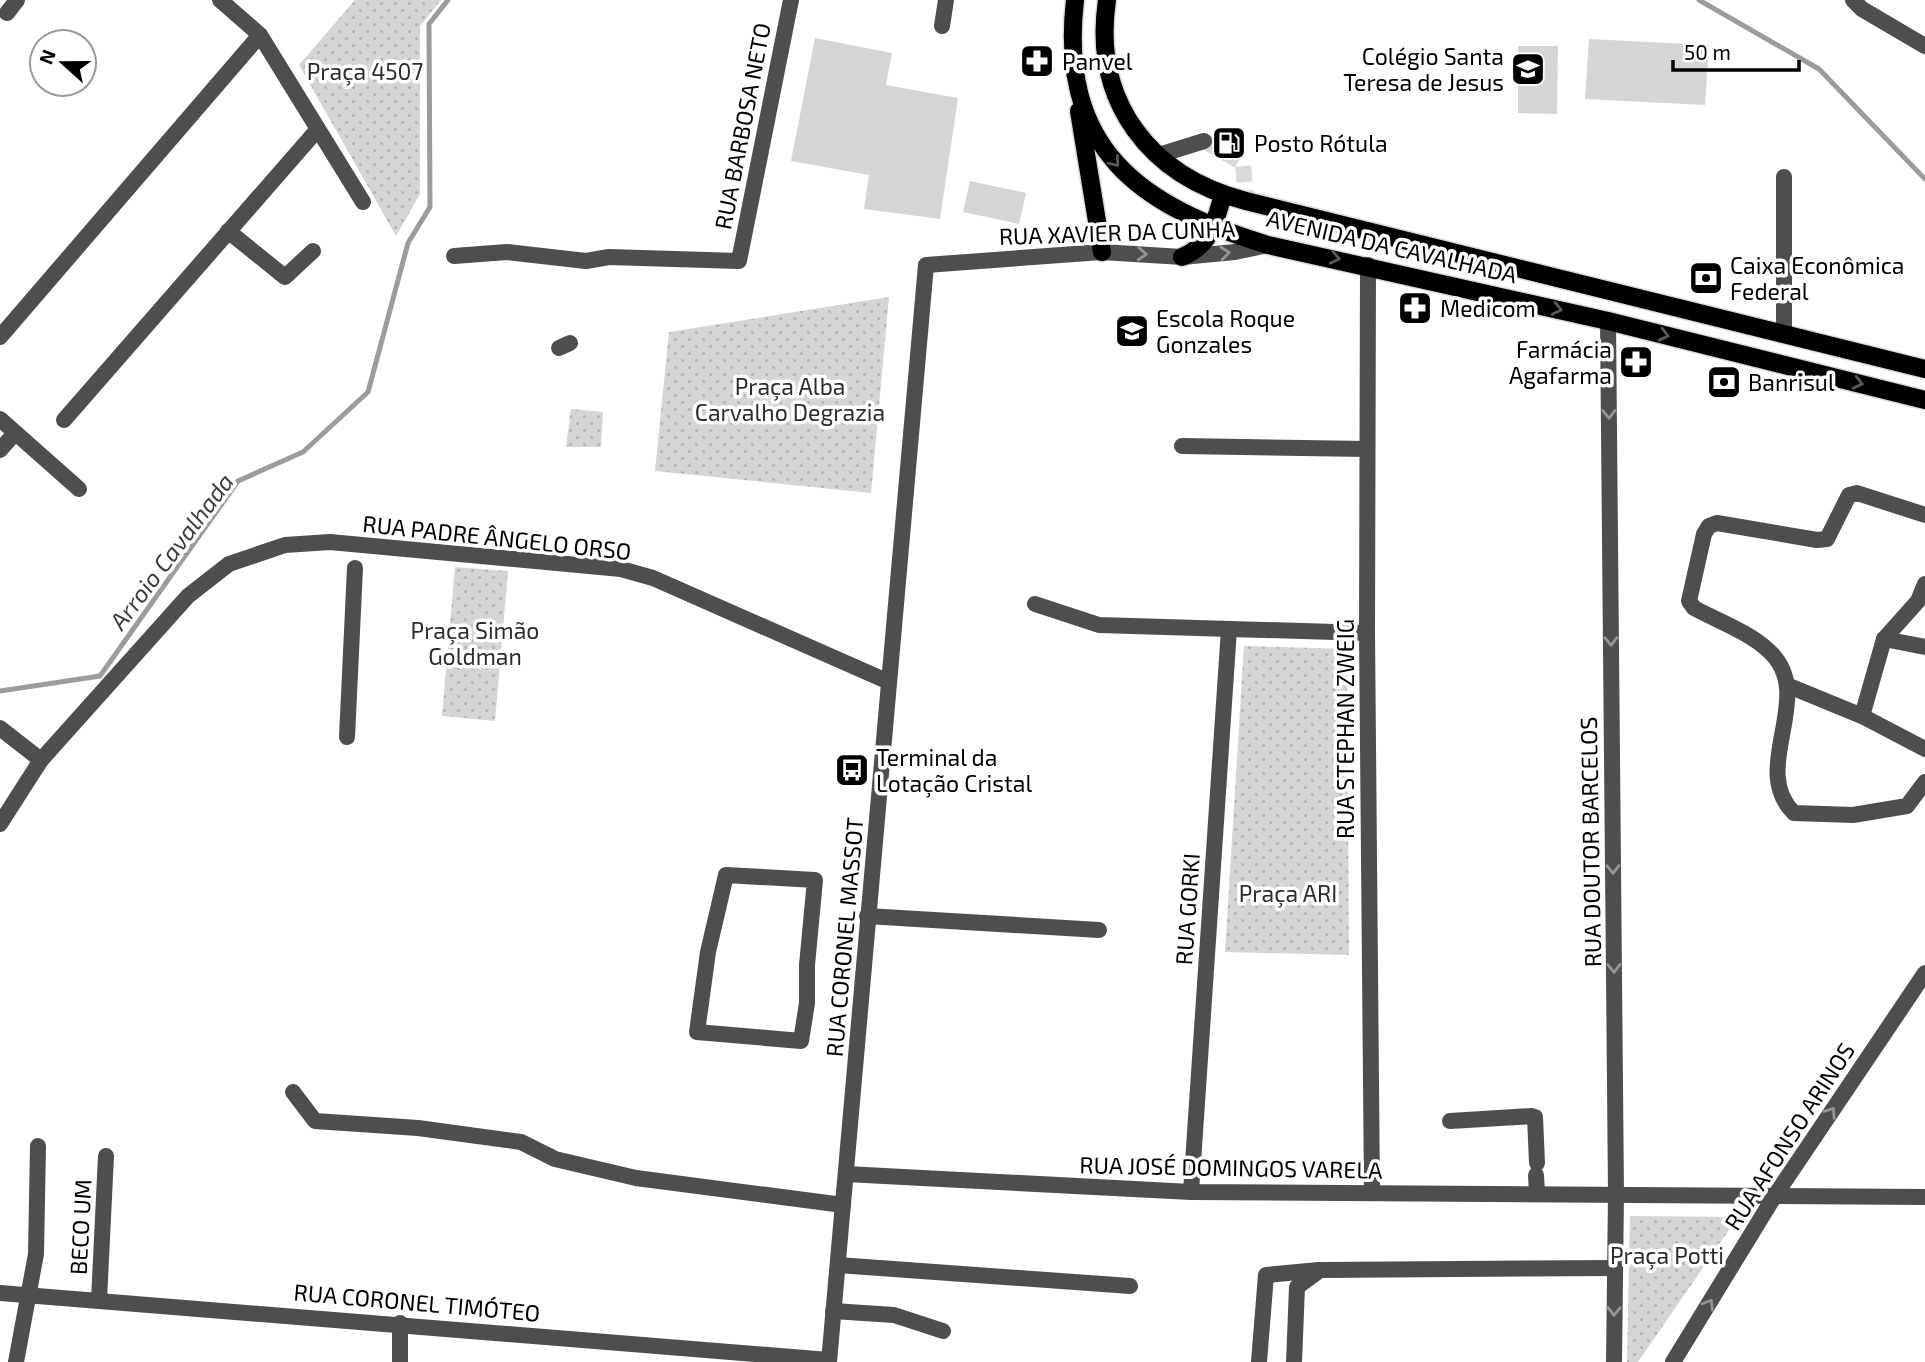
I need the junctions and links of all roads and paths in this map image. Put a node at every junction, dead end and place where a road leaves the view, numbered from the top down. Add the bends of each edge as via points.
1 (220, 0) edge
2 (790, 0) edge
3 (946, 0) edge
4 (1075, 0) edge
5 (1098, 0) edge
6 (1107, 0) edge
7 (1853, 0) edge
8 (942, 26) dead end
9 (260, 35) junction
10 (1925, 46) edge
11 (1105, 58) junction
12 (1074, 79) junction
13 (318, 129) junction
14 (1204, 141) dead end
15 (1159, 155) junction
16 (1784, 177) dead end
17 (1223, 195) junction
18 (362, 202) dead end
19 (1213, 228) junction
20 (228, 231) junction
21 (1268, 245) junction
22 (313, 251) dead end
23 (1102, 252) junction
24 (454, 256) dead end
25 (1182, 257) junction
26 (926, 265) joint
27 (1368, 265) junction
28 (1686, 312) junction
29 (1608, 321) junction
30 (1784, 334) junction
31 (0, 337) edge
32 (1925, 369) edge
33 (1925, 400) edge
34 (0, 419) edge
35 (64, 420) dead end
36 (15, 433) junction
37 (1182, 446) dead end
38 (1367, 449) junction
39 (0, 450) edge
40 (79, 489) dead end
41 (1925, 515) edge
42 (356, 557) junction
43 (1925, 584) edge
44 (1035, 604) dead end
45 (1229, 629) junction
46 (1367, 632) junction
47 (1884, 639) junction
48 (1925, 647) edge
49 (889, 682) junction
50 (1789, 686) junction
51 (1862, 716) junction
52 (0, 728) edge
53 (347, 737) dead end
54 (1925, 749) edge
55 (41, 760) junction
56 (1925, 782) edge
57 (0, 824) edge
58 (867, 916) junction
59 (1099, 930) dead end
60 (1925, 973) edge
61 (697, 1032) joint
62 (293, 1092) dead end
63 (1450, 1121) dead end
64 (38, 1146) dead end
65 (106, 1156) dead end
66 (846, 1174) junction
67 (1191, 1192) junction
68 (1371, 1193) junction
69 (1537, 1194) junction
70 (1616, 1194) junction
71 (1774, 1197) junction
72 (1925, 1197) edge
73 (843, 1205) junction
74 (838, 1265) junction
75 (1615, 1268) junction
76 (1320, 1270) junction
77 (1130, 1286) dead end
78 (0, 1293) edge
79 (29, 1296) junction
80 (99, 1300) junction
81 (834, 1311) junction
82 (400, 1323) junction
83 (943, 1331) dead end
84 (829, 1361) edge
85 (16, 1362) edge
86 (400, 1362) edge
87 (1259, 1362) edge
88 (1294, 1362) edge
89 (1614, 1362) edge
90 (1673, 1362) edge

1 - 9 street
2 - 24 street, RUA BARBOSA NETO via 739,261 609,257 586,261 507,252
3 - 8 street
4 - 12 main road, AVENIDA DA CAVALHADA
5 - 11 main road
6 - 11 main road, AVENIDA DA CAVALHADA
7 - 10 street
9 - 13 street
9 - 31 street
11 - 15 main road, AVENIDA DA CAVALHADA via 1120,108 1136,133
12 -> 19 main road, AVENIDA DA CAVALHADA via 1106,152 1124,173 1174,210
12 - 23 main road
13 - 18 street
13 - 20 street
14 - 15 street
15 - 17 main road, AVENIDA DA CAVALHADA via 1185,178
16 - 30 street
17 - 19 main road
17 - 28 main road, AVENIDA DA CAVALHADA
19 - 21 main road, AVENIDA DA CAVALHADA
19 - 25 main road via 1204,245
20 - 22 street via 285,277
20 - 35 street
25 -> 21 street, RUA XAVIER DA CUNHA
21 -> 27 main road, AVENIDA DA CAVALHADA
23 -> 25 street, RUA XAVIER DA CUNHA
23 - 26 street, RUA XAVIER DA CUNHA
26 - 49 street, RUA CORONEL MASSOT
27 -> 29 main road, AVENIDA DA CAVALHADA
27 - 38 street, RUA STEPHAN ZWEIG
28 - 29 main road via 1620,309
28 - 30 main road, AVENIDA DA CAVALHADA
29 -> 33 main road, AVENIDA DA CAVALHADA
29 -> 70 street, RUA DOUTOR BARCELOS
30 - 32 main road, AVENIDA DA CAVALHADA
34 - 36 street
36 - 39 street
36 - 40 street
37 - 38 street
38 - 46 street, RUA STEPHAN ZWEIG
41 - 50 street via 1857,493 1844,501 1827,539 1717,523 1709,526 1689,601 1772,653
42 - 49 street, RUA PADRE ÂNGELO ORSO via 621,569 653,578
42 - 53 street
42 - 55 street, RUA PADRE ÂNGELO ORSO via 330,542 285,545 229,564 188,596
43 - 47 street via 1918,601
44 - 45 street via 1098,625
45 - 46 street
45 - 67 street, RUA GORKI
46 - 68 street, RUA STEPHAN ZWEIG
47 - 48 street
47 - 51 street
49 - 58 street, RUA CORONEL MASSOT
50 - 51 street
50 - 56 street via 1776,763 1782,802 1794,813 1853,816 1907,806
51 - 54 street
52 - 55 street
55 - 57 street, RUA PADRE ÂNGELO ORSO
58 - 59 street
58 - 66 street, RUA CORONEL MASSOT
71 -> 60 street, RUA AFONSO ARINOS
61 - 61 street via 801,1041 815,880 726,875 713,926
62 - 73 street via 315,1121 521,1142 555,1159 636,1178
63 - 69 street via 1535,1117
64 - 79 street via 36,1254
65 - 80 street, BECO UM
66 - 67 street, RUA JOSÉ DOMINGOS VARELA
66 - 73 street, RUA CORONEL MASSOT
67 - 68 street, RUA JOSÉ DOMINGOS VARELA
68 - 69 street, RUA JOSÉ DOMINGOS VARELA
69 - 70 street, RUA JOSÉ DOMINGOS VARELA
70 - 71 street, RUA JOSÉ DOMINGOS VARELA
70 - 75 street, RUA DOUTOR BARCELOS
71 - 72 street, RUA JOSÉ DOMINGOS VARELA
90 -> 71 street, RUA AFONSO ARINOS
73 - 74 street, RUA CORONEL MASSOT
74 - 77 street
74 - 81 street, RUA CORONEL MASSOT
75 - 76 street
75 -> 89 street, RUA DOUTOR BARCELOS
76 - 87 street via 1266,1275
76 - 88 street via 1297,1287
78 - 79 street, RUA CORONEL TIMÓTEO
79 - 80 street, RUA CORONEL TIMÓTEO
79 - 85 street
80 - 82 street, RUA CORONEL TIMÓTEO
81 - 83 street via 894,1315
81 - 84 street, RUA CORONEL MASSOT
82 - 84 street, RUA CORONEL TIMÓTEO
82 - 86 street

